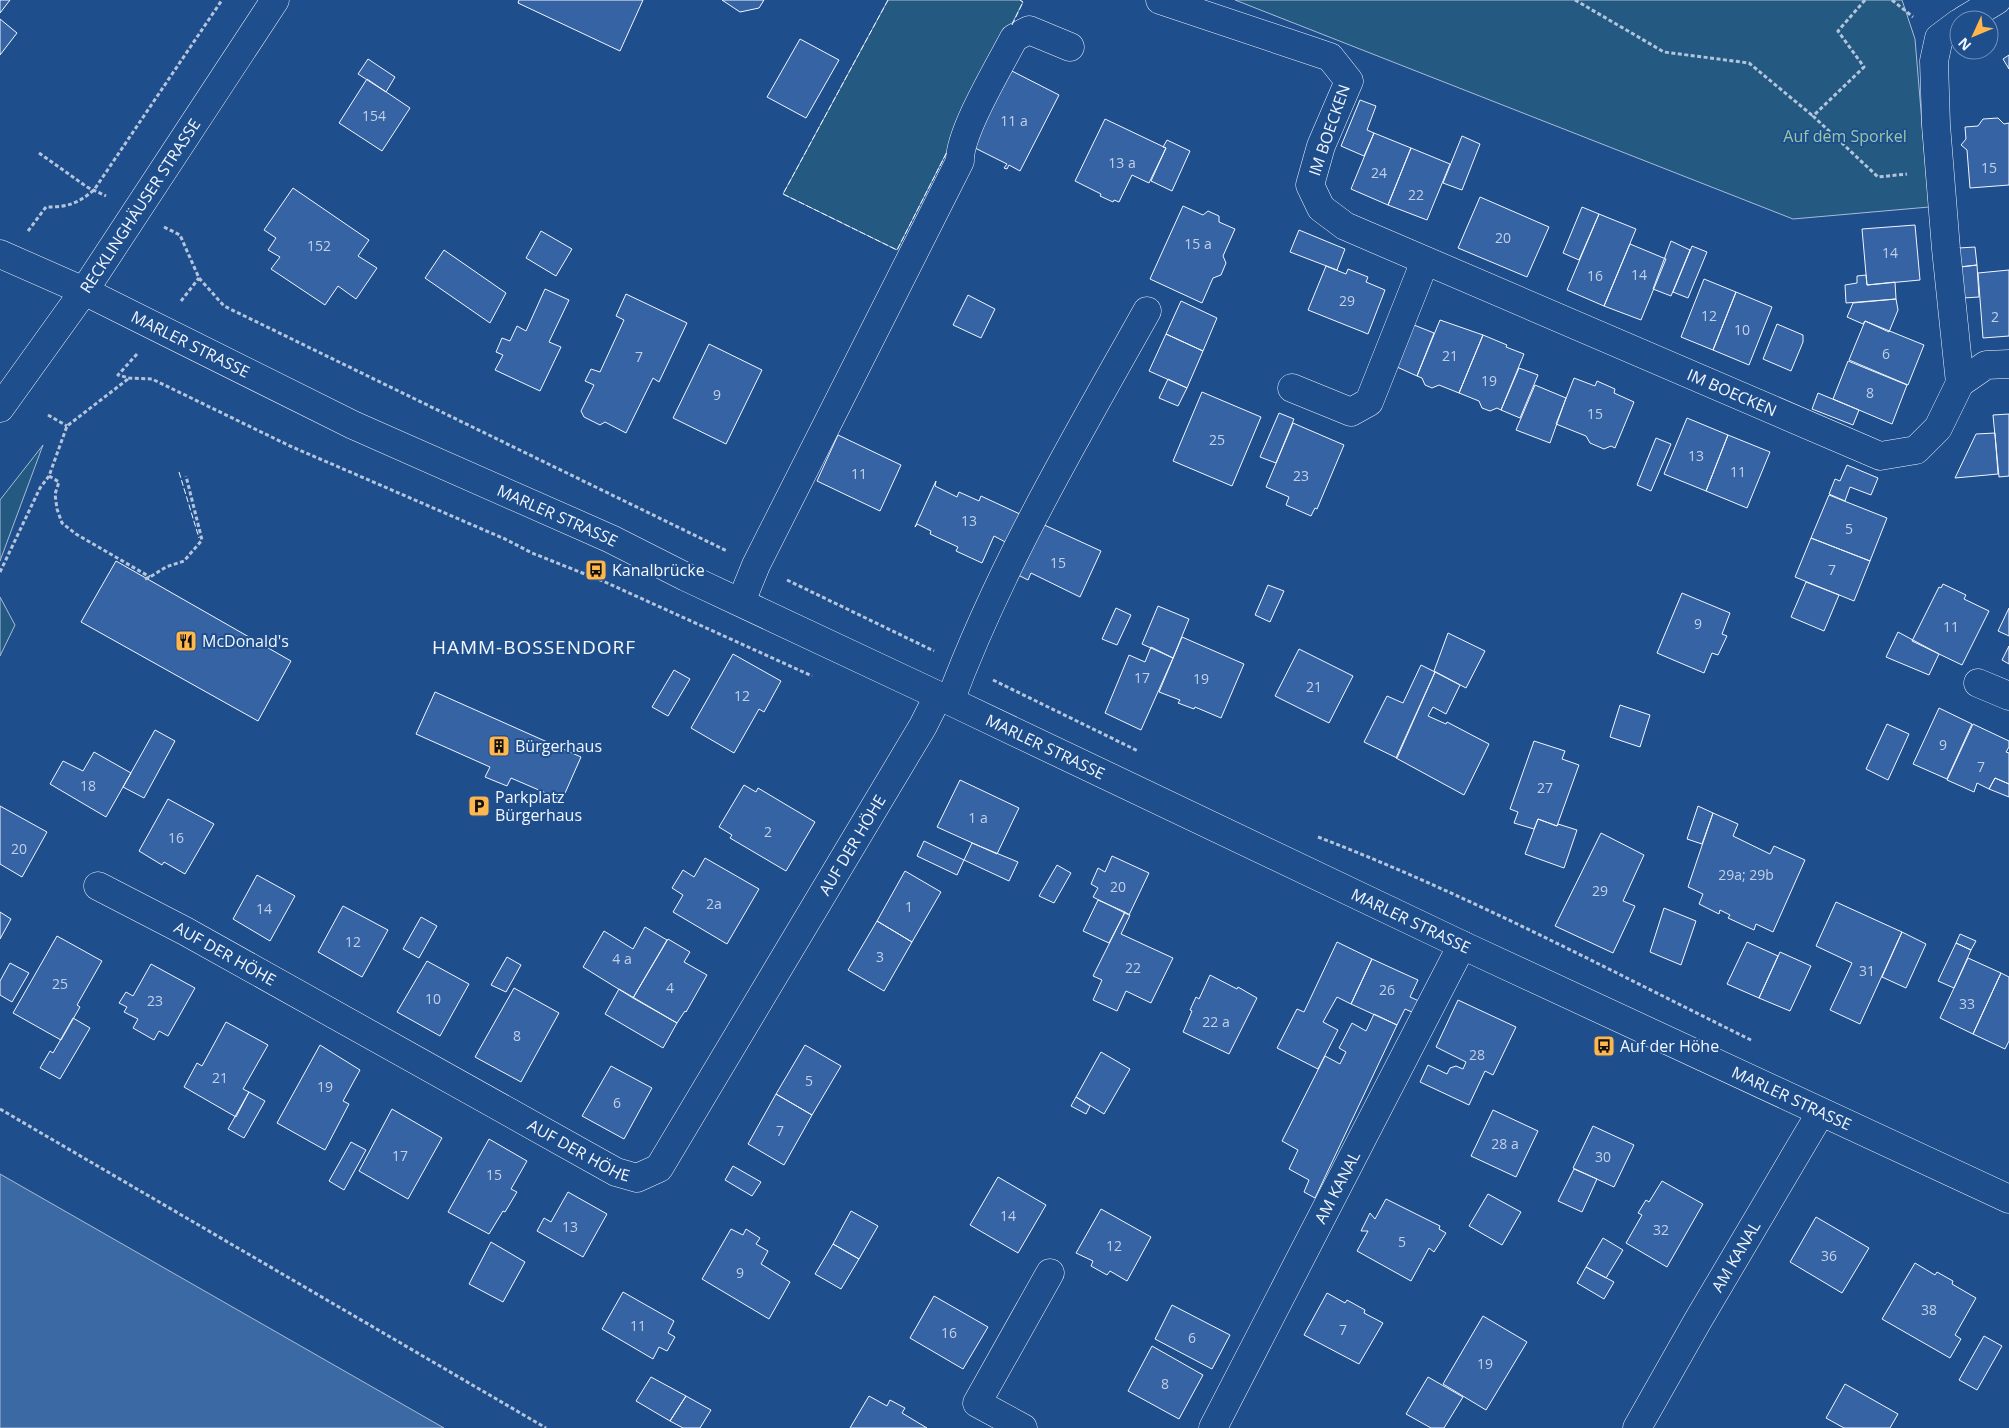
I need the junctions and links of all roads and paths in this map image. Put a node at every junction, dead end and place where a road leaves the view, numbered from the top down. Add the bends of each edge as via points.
1 (222, 0) edge
2 (275, 0) edge
3 (1160, 0) edge
4 (1576, 0) edge
5 (1865, 0) edge
6 (1997, 0) edge
7 (1980, 10) edge
8 (1949, 30) edge
9 (1070, 47) dead end
10 (1812, 116) junction
11 (39, 153) dead end
12 (1940, 171) junction
13 (94, 190) junction
14 (180, 235) dead end
15 (3, 256) edge
16 (1425, 261) junction
17 (84, 290) junction
18 (1147, 311) dead end
19 (2009, 364) edge
20 (129, 378) dead end
21 (1960, 383) junction
22 (1292, 388) dead end
23 (0, 408) edge
24 (48, 415) dead end
25 (67, 426) junction
26 (49, 476) junction
27 (186, 476) dead end
28 (756, 564) junction
29 (0, 572) edge
30 (150, 577) junction
31 (145, 579) dead end
32 (741, 602) junction
33 (963, 666) junction
34 (1978, 683) dead end
35 (2009, 696) edge
36 (944, 698) junction
37 (1146, 754) dead end
38 (1315, 836) dead end
39 (98, 886) dead end
40 (1462, 945) junction
41 (1759, 1044) dead end
42 (0, 1109) edge
43 (1821, 1112) junction
44 (2009, 1199) edge
45 (1050, 1273) dead end
46 (546, 1428) edge
47 (1023, 1428) edge
48 (1213, 1428) edge
49 (1638, 1428) edge

1 - 13 path
2 - 17 street, RECKLINGHÄUSER STRASSE
3 - 16 street, IM BOECKEN via 1330,57 1349,81 1321,146 1310,186 1321,208 1346,226
4 - 10 path via 1664,52 1749,63
5 - 10 path via 1838,31 1864,67
6 - 7 street
8 - 12 street via 1939,38 1934,61
9 - 28 street via 1029,30 1014,38 968,128 959,151 960,161
10 - 12 path via 1878,176
11 - 13 path
12 - 21 street
13 - 15 path via 80,202 64,207 46,207
14 - 28 path via 199,278 224,306
15 - 17 street, MARLER STRASSE
16 - 21 street, IM BOECKEN via 1880,456 1916,450 1938,428
16 - 22 street via 1369,402 1351,412
17 - 23 street, RECKLINGHÄUSER STRASSE
17 - 32 street, MARLER STRASSE via 353,425 585,527
18 - 33 street, AUF DER HÖHE via 1035,510
19 - 21 street via 1986,366
20 - 25 path
24 - 25 path
25 - 26 path
26 - 29 path via 40,488
26 - 30 path via 59,482 55,494 62,523
27 - 30 path via 202,540 184,561 166,566
28 - 32 street
28 - 33 path
30 - 31 path
32 - 36 street, MARLER STRASSE
33 - 36 street, AUF DER HÖHE
33 - 37 path
34 - 35 street
36 - 39 street, AUF DER HÖHE via 919,734 659,1168 637,1178 616,1172 194,936
36 - 40 street, MARLER STRASSE
38 - 41 path via 1466,900
40 - 43 street, MARLER STRASSE
40 - 48 street, AM KANAL
42 - 46 path
43 - 44 street, MARLER STRASSE
43 - 49 street, AM KANAL via 1696,1322
45 - 47 street via 977,1402

